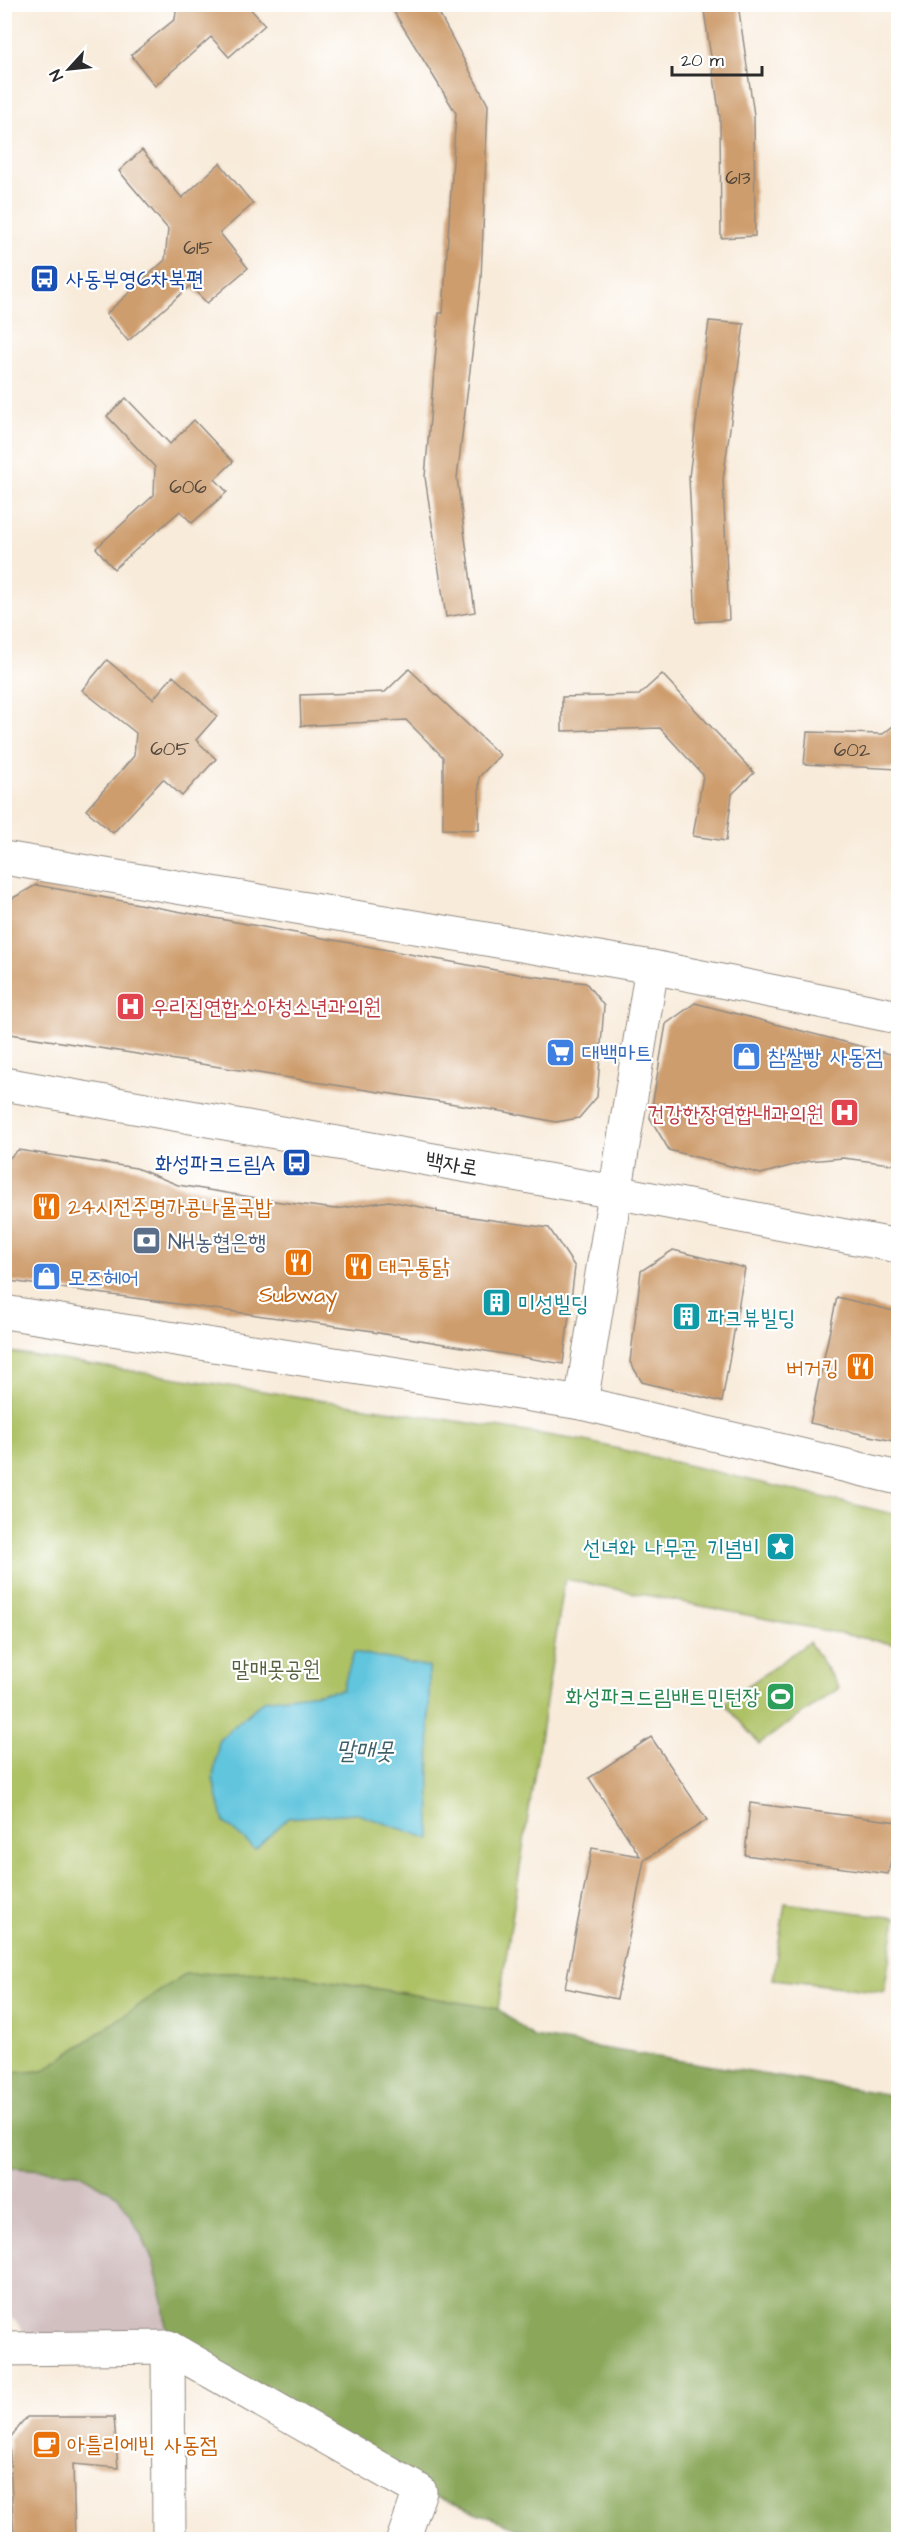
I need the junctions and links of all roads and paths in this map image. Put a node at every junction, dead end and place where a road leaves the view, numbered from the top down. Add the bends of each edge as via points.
1 (4, 858) edge
2 (652, 967) junction
3 (898, 1017) edge
4 (4, 1084) edge
5 (615, 1192) junction
6 (898, 1246) edge
7 (4, 1312) edge
8 (580, 1403) junction
9 (898, 1478) edge
10 (168, 2347) junction
11 (4, 2349) edge
12 (169, 2540) edge
13 (403, 2540) edge

1 - 2 street
2 - 3 street
2 - 5 street
4 - 5 street, 백자로
5 - 6 street, 백자로
5 - 8 street
7 - 8 street
8 - 9 street
10 - 11 street
10 - 12 street
10 - 13 street via 420,2491

